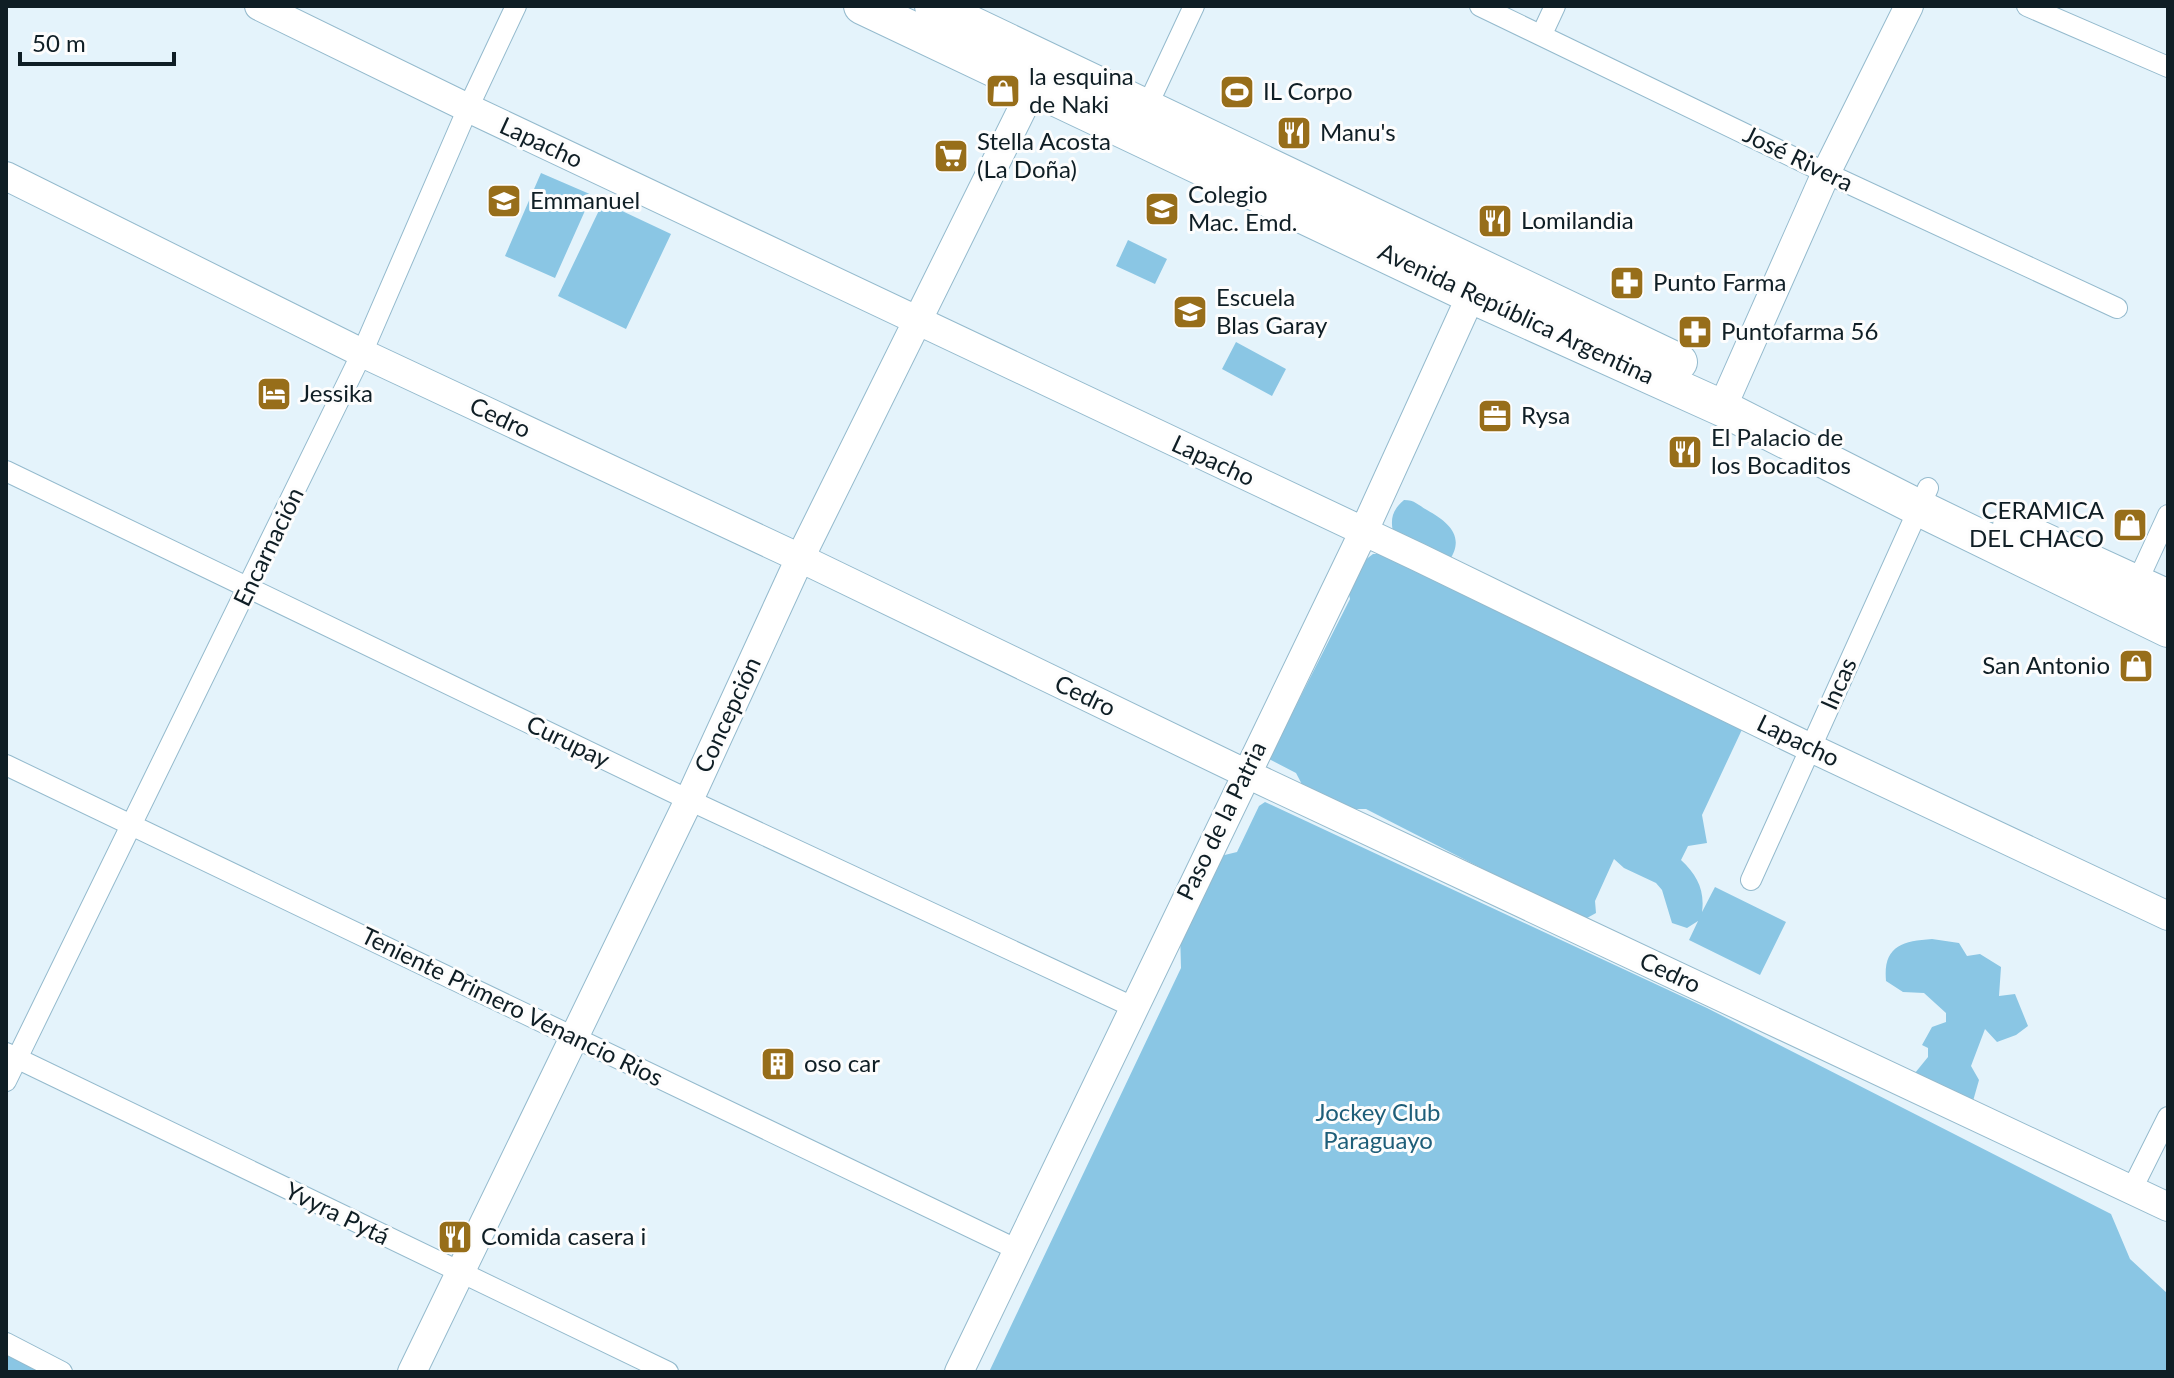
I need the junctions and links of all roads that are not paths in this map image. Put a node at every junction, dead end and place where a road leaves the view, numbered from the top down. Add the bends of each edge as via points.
1 (259, 6) edge
2 (516, 6) edge
3 (862, 6) edge
4 (933, 6) edge
5 (1194, 6) edge
6 (1480, 6) edge
7 (1555, 6) edge
8 (1909, 6) edge
9 (2027, 6) edge
10 (1542, 34) junction
11 (2168, 67) edge
12 (1039, 74) junction
13 (468, 108) junction
14 (1140, 121) junction
15 (1826, 173) junction
16 (6, 176) edge
17 (1478, 282) junction
18 (2117, 308) dead end
19 (919, 321) junction
20 (362, 353) junction
21 (1728, 398) junction
22 (6, 471) edge
23 (1922, 498) junction
24 (2168, 515) edge
25 (1363, 533) junction
26 (800, 558) junction
27 (249, 588) junction
28 (2143, 597) edge
29 (2168, 629) edge
30 (1811, 748) junction
31 (6, 765) edge
32 (1245, 773) junction
33 (689, 800) junction
34 (133, 824) junction
35 (1751, 880) dead end
36 (2168, 916) edge
37 (1133, 1007) junction
38 (574, 1037) junction
39 (12, 1055) edge
40 (6, 1081) edge
41 (2168, 1117) edge
42 (2132, 1189) junction
43 (2168, 1207) edge
44 (1018, 1250) junction
45 (460, 1272) junction
46 (6, 1343) edge
47 (62, 1372) edge
48 (412, 1372) edge
49 (668, 1372) edge
50 (959, 1372) edge

1 - 13 street, Lapacho
2 - 13 street, Encarnación
3 - 12 highway, Avenida República Argentina
4 - 12 highway, Avenida República Argentina
5 - 14 street
6 - 10 street, José Rivera
7 - 10 street
8 - 15 street
9 - 11 street
10 - 15 street, José Rivera
12 - 14 highway, Avenida República Argentina
12 - 19 street, Concepción
13 - 19 street, Lapacho
13 - 20 street, Encarnación
14 - 17 highway, Avenida República Argentina
15 - 18 street, José Rivera
15 - 21 street
16 - 20 street, Cedro
17 - 21 highway, Avenida República Argentina
17 - 25 street, Paso de la Patria
19 - 25 street, Lapacho
19 - 26 street, Concepción
20 - 26 street, Cedro
20 - 27 street, Encarnación
21 - 23 highway, Avenida República Argentina
22 - 27 street, Curupay
23 - 28 highway, Avenida República Argentina
23 - 30 street, Incas
24 - 28 street
25 - 30 street, Lapacho
25 - 32 street, Paso de la Patria
26 - 32 street, Cedro
26 - 33 street, Concepción
27 - 33 street, Curupay
27 - 34 street, Encarnación
28 - 29 highway, Avenida República Argentina
30 - 35 street, Incas
30 - 36 street, Lapacho
31 - 34 street, Teniente Primero Venancio Rios
32 - 37 street, Paso de la Patria
32 - 42 street, Cedro
33 - 37 street, Curupay
33 - 38 street, Concepción
34 - 38 street, Teniente Primero Venancio Rios
34 - 39 street, Encarnación
37 - 44 street, Paso de la Patria
38 - 44 street, Teniente Primero Venancio Rios
38 - 45 street, Concepción
39 - 40 street, Encarnación
39 - 45 street, Yvyra Pytá
41 - 42 street
42 - 43 street, Cedro
44 - 50 street, Paso de la Patria
45 - 48 street, Concepción
45 - 49 street, Yvyra Pytá
46 - 47 street

